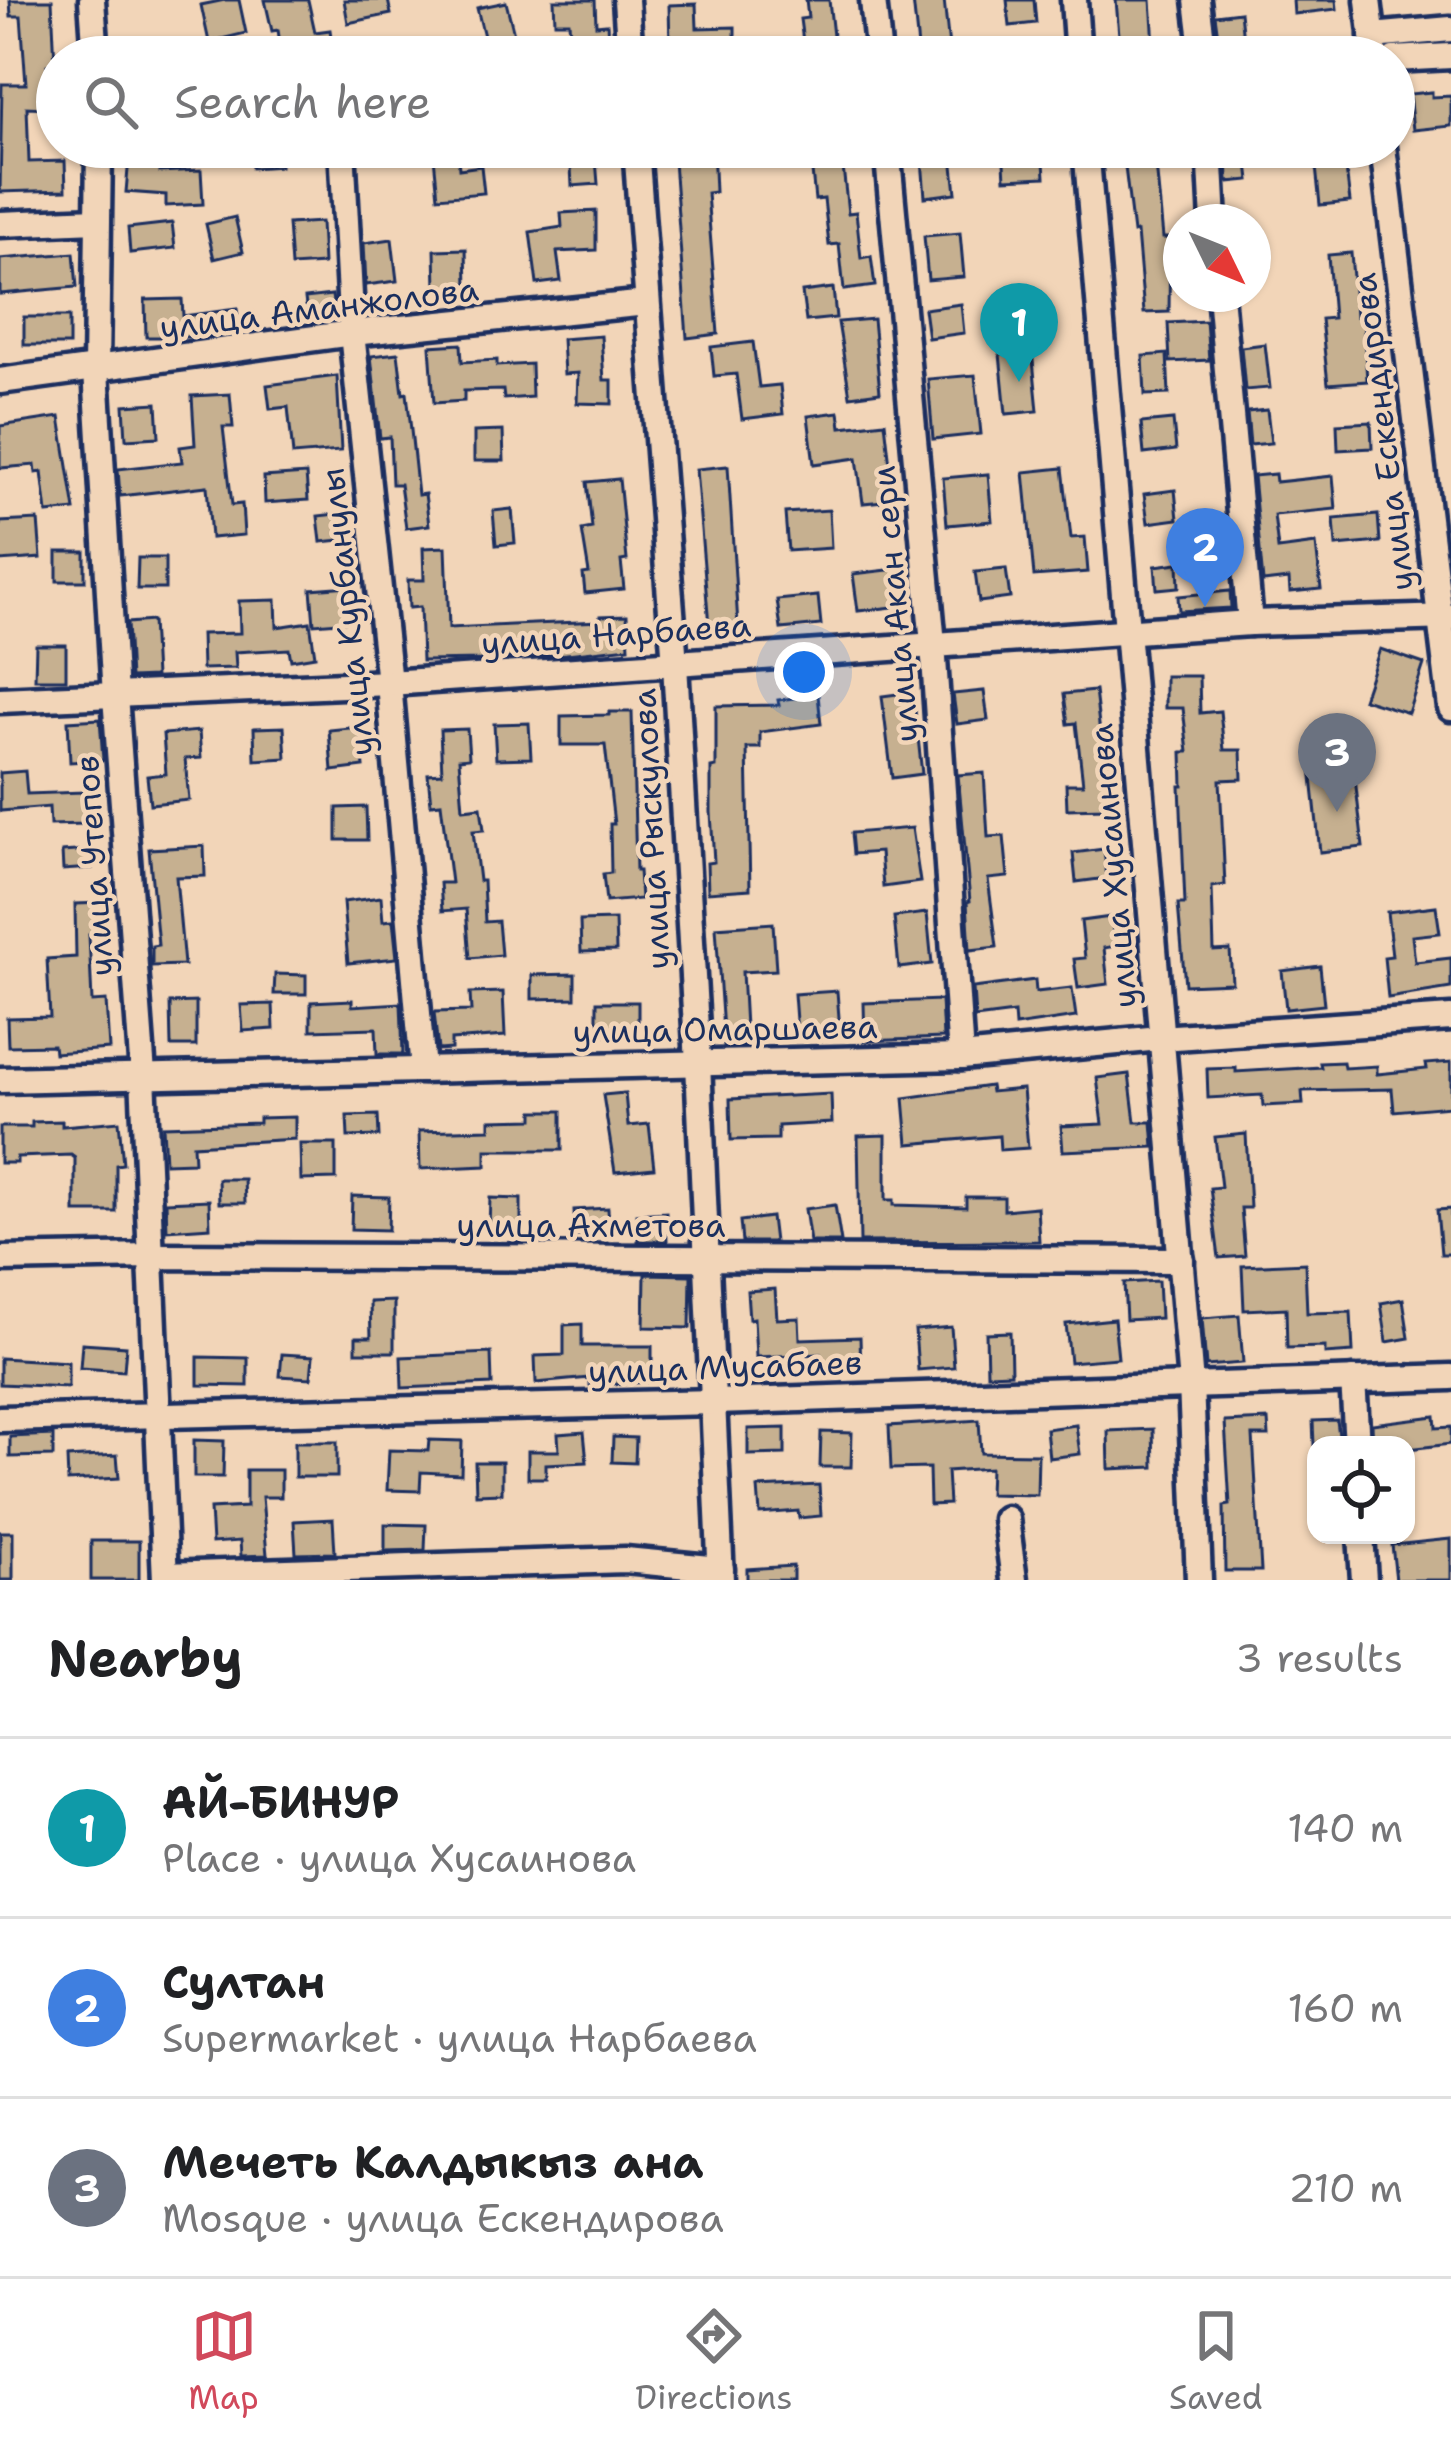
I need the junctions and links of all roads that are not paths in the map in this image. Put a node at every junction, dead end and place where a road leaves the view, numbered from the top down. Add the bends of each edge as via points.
1 (92, 0) edge
2 (626, 0) edge
3 (873, 0) edge
4 (1073, 0) edge
5 (1197, 0) edge
6 (1368, 0) edge
7 (1451, 29) edge
8 (95, 36) edge
9 (629, 36) edge
10 (877, 36) edge
11 (1076, 36) edge
12 (1201, 36) edge
13 (1373, 36) edge
14 (1415, 37) edge
15 (1451, 56) edge
16 (1415, 58) edge
17 (99, 168) edge
18 (343, 168) edge
19 (637, 168) edge
20 (889, 168) edge
21 (1088, 168) edge
22 (1211, 168) edge
23 (1386, 168) edge
24 (1213, 204) edge
25 (98, 220) junction
26 (0, 224) edge
27 (647, 304) junction
28 (1222, 312) edge
29 (352, 333) junction
30 (96, 370) junction
31 (0, 381) edge
32 (1444, 618) edge
33 (1250, 622) junction
34 (1126, 631) junction
35 (933, 644) junction
36 (675, 664) junction
37 (388, 682) junction
38 (115, 696) junction
39 (0, 700) edge
40 (1451, 708) edge
41 (1451, 1018) edge
42 (1160, 1038) junction
43 (961, 1057) junction
44 (698, 1063) junction
45 (423, 1070) junction
46 (143, 1075) junction
47 (0, 1080) edge
48 (151, 1256) junction
49 (709, 1258) junction
50 (0, 1259) edge
51 (1181, 1259) junction
52 (1451, 1377) edge
53 (1353, 1380) junction
54 (1191, 1384) junction
55 (716, 1402) junction
56 (160, 1415) junction
57 (0, 1419) edge
58 (1356, 1436) edge
59 (1006, 1519) dead end
60 (1362, 1544) edge
61 (721, 1574) edge
62 (165, 1578) edge
63 (1014, 1580) edge
64 (1199, 1580) edge
65 (1364, 1580) edge

1 - 8 street
2 - 9 street
3 - 10 street
4 - 11 street
5 - 12 street
6 - 13 street
7 - 14 street
15 - 16 street
17 - 25 street, улица Утепов
18 - 29 street, улица Курбанулы
19 - 27 street, улица Рыскулова
20 - 35 street, улица Акан сери
21 - 34 street, улица Хусаинова
22 - 24 street
23 - 32 street, улица Ескендирова
25 - 26 street
25 - 30 street, улица Утепов
27 - 29 street, улица Аманжолова
27 - 36 street, улица Рыскулова
28 - 33 street
29 - 30 street, улица Аманжолова
29 - 37 street, улица Курбанулы
30 - 31 street, улица Аманжолова
30 - 38 street, улица Утепов
32 - 33 street, улица Нарбаева
32 - 40 street, улица Ескендирова
33 - 34 street, улица Нарбаева
34 - 35 street, улица Нарбаева
34 - 42 street, улица Хусаинова
35 - 36 street, улица Нарбаева
35 - 43 street, улица Акан сери
36 - 37 street, улица Нарбаева
36 - 44 street, улица Рыскулова
37 - 38 street, улица Нарбаева
37 - 45 street, улица Курбанулы
38 - 39 street, улица Нарбаева
38 - 46 street, улица Утепов
41 - 42 street, улица Омаршаева
42 - 43 street, улица Омаршаева
42 - 51 street, улица Хусаинова
43 - 44 street, улица Омаршаева
44 - 45 street, улица Омаршаева
44 - 49 street, улица Рыскулова
45 - 46 street, улица Омаршаева
46 - 47 street, улица Омаршаева
46 - 48 street, улица Утепов
48 - 49 street, улица Ахметова
48 - 50 street, улица Ахметова
48 - 56 street, улица Утепов
49 - 51 street, улица Ахметова
49 - 55 street, улица Рыскулова
51 - 54 street, улица Хусаинова
52 - 53 street, улица Мусабаев
53 - 54 street, улица Мусабаев
53 - 58 street
54 - 55 street, улица Мусабаев
54 - 64 street, улица Хусаинова
55 - 56 street, улица Мусабаев
55 - 61 street, улица Рыскулова
56 - 57 street, улица Мусабаев
56 - 62 street, улица Утепов
59 - 63 street
60 - 65 street
61 - 62 street via 626,1560

